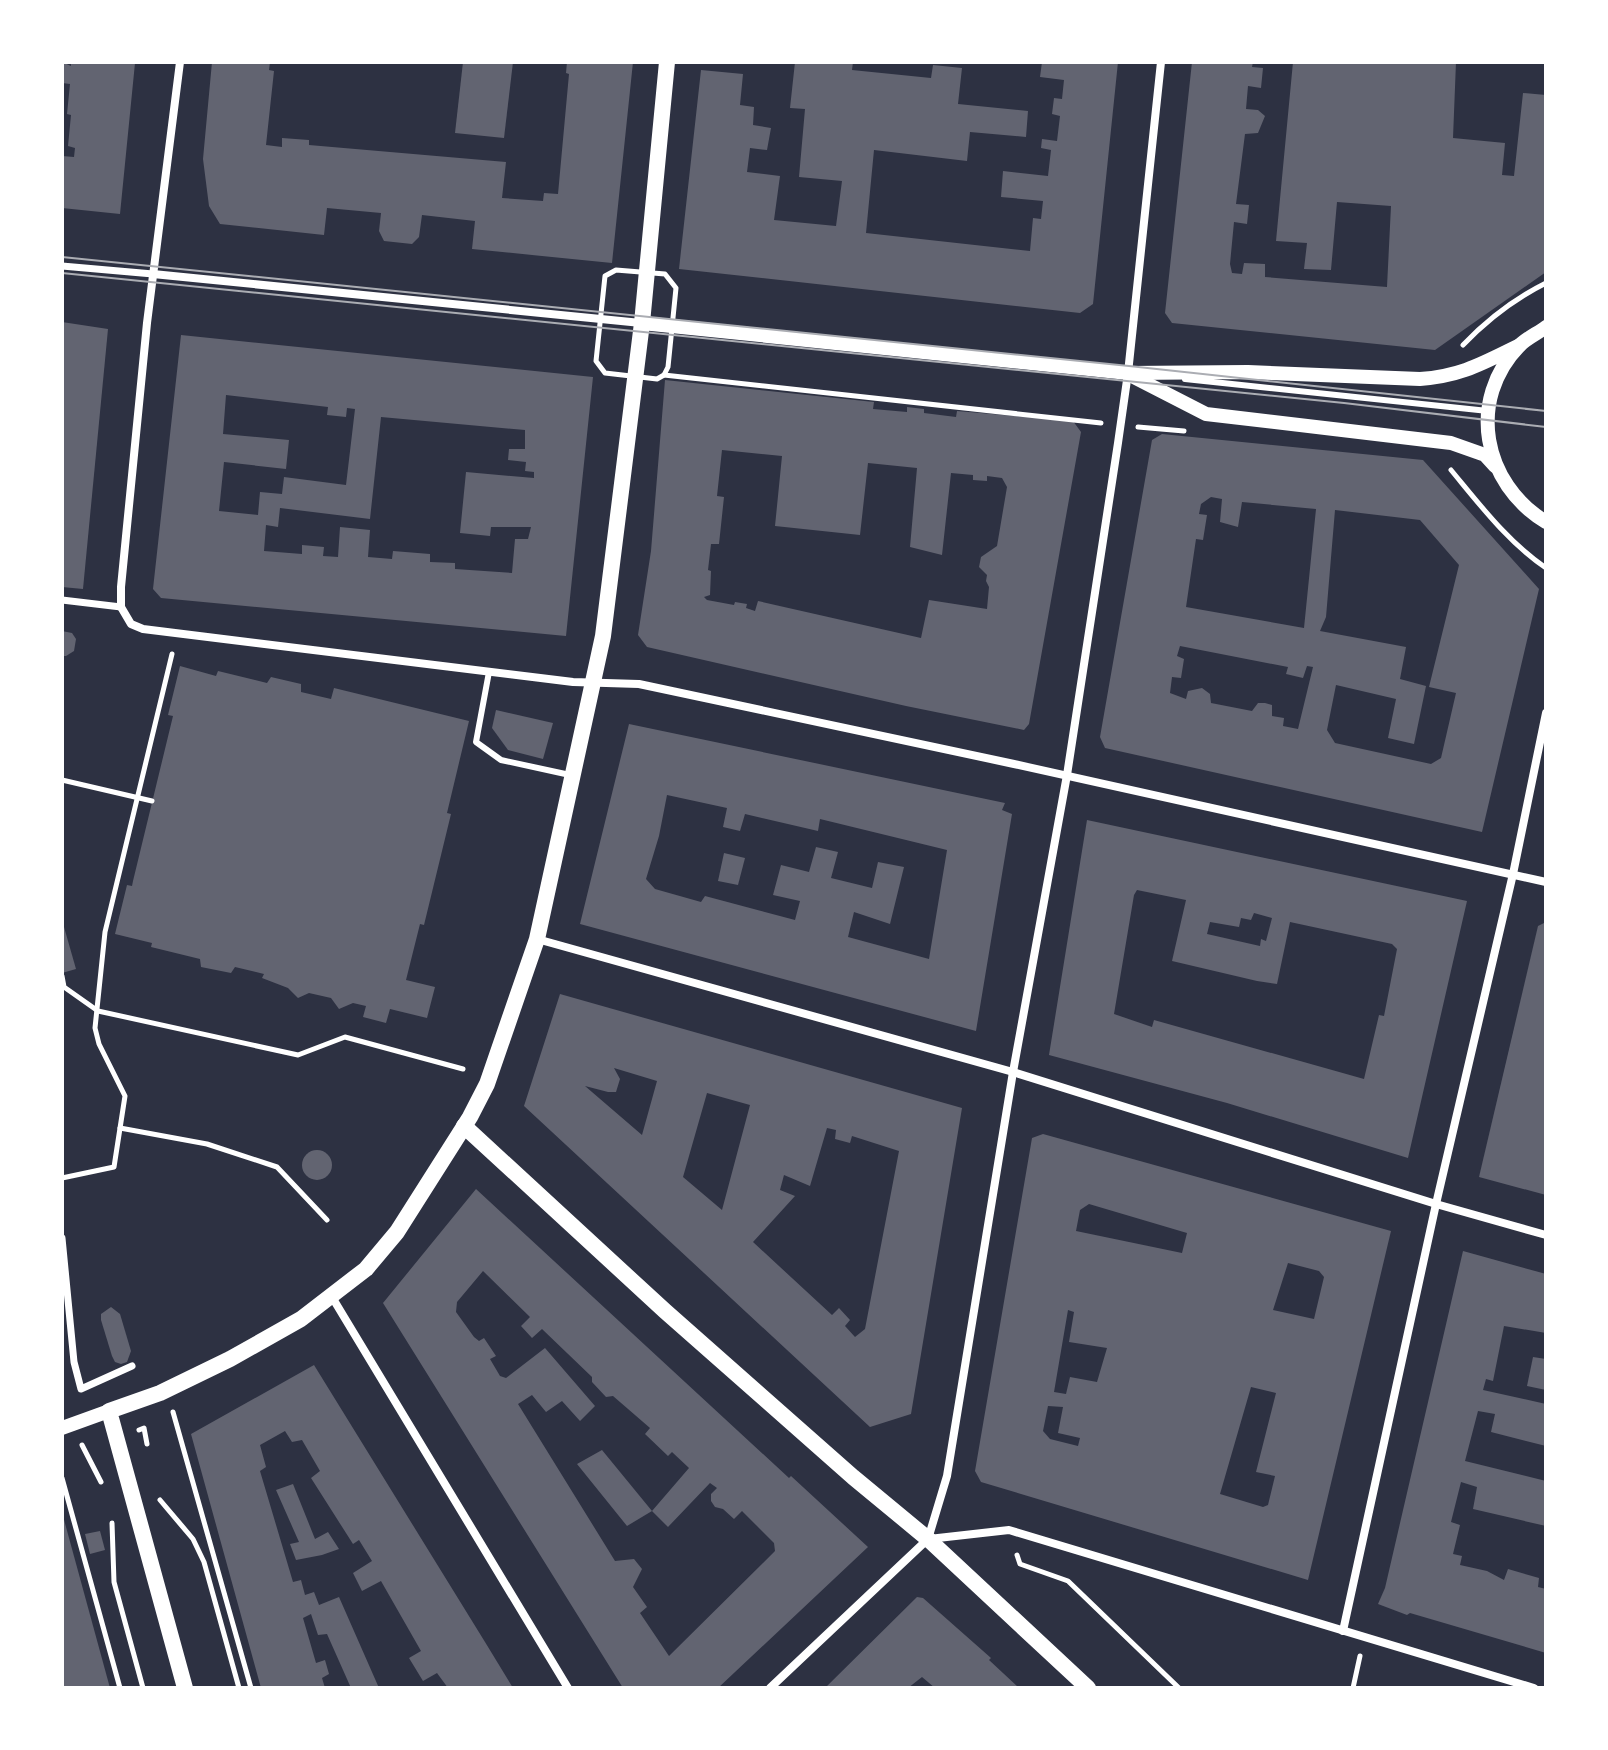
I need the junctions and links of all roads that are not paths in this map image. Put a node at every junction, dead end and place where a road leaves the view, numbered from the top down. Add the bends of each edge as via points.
1 (180, 62) edge
2 (667, 62) edge
3 (1161, 62) edge
4 (62, 266) edge
5 (153, 274) junction
6 (642, 323) junction
7 (1546, 327) edge
8 (1520, 345) junction
9 (1128, 373) junction
10 (1488, 411) junction
11 (1495, 466) junction
12 (1546, 522) edge
13 (62, 600) edge
14 (121, 607) junction
15 (489, 672) junction
16 (593, 682) junction
17 (1546, 713) edge
18 (1067, 775) junction
19 (573, 776) junction
20 (1513, 874) junction
21 (1546, 882) edge
22 (537, 939) junction
23 (1013, 1072) junction
24 (464, 1126) junction
25 (1436, 1204) junction
26 (1546, 1235) edge
27 (62, 1238) edge
28 (332, 1297) junction
29 (132, 1366) dead end
30 (109, 1411) junction
31 (62, 1428) edge
32 (928, 1539) junction
33 (1343, 1631) junction
34 (185, 1688) edge
35 (568, 1688) edge
36 (770, 1688) edge
37 (1088, 1688) edge
38 (1534, 1688) edge

1 - 5 street
2 - 6 main road
3 - 9 street
4 - 5 street
5 - 6 street
5 - 14 street
6 - 9 street
6 - 16 main road
7 - 8 street
8 - 9 street via 1457,374 1420,379
8 - 10 street via 1499,375
9 - 10 lane
9 - 11 street via 1206,414 1451,443 1485,455
9 - 18 street
10 - 11 street
11 - 12 street via 1509,492
13 - 14 street
14 - 15 street via 131,624 143,629
15 - 16 street
15 - 19 lane via 476,742 501,760
16 - 18 street via 639,684
16 - 19 main road
17 - 20 street
18 - 20 street
18 - 23 street
19 - 22 main road
20 - 21 street
20 - 25 street
22 - 23 street
22 - 24 main road via 487,1084
23 - 25 street
23 - 32 street via 947,1476
24 - 28 main road via 397,1232 366,1269
24 - 32 main road via 665,1311
25 - 26 street
25 - 33 street
27 - 29 street via 81,1389
28 - 30 main road via 268,1338 160,1393
28 - 35 street
30 - 31 street
30 - 34 main road
32 - 33 street via 1009,1530
32 - 36 street
32 - 37 main road
33 - 38 street

